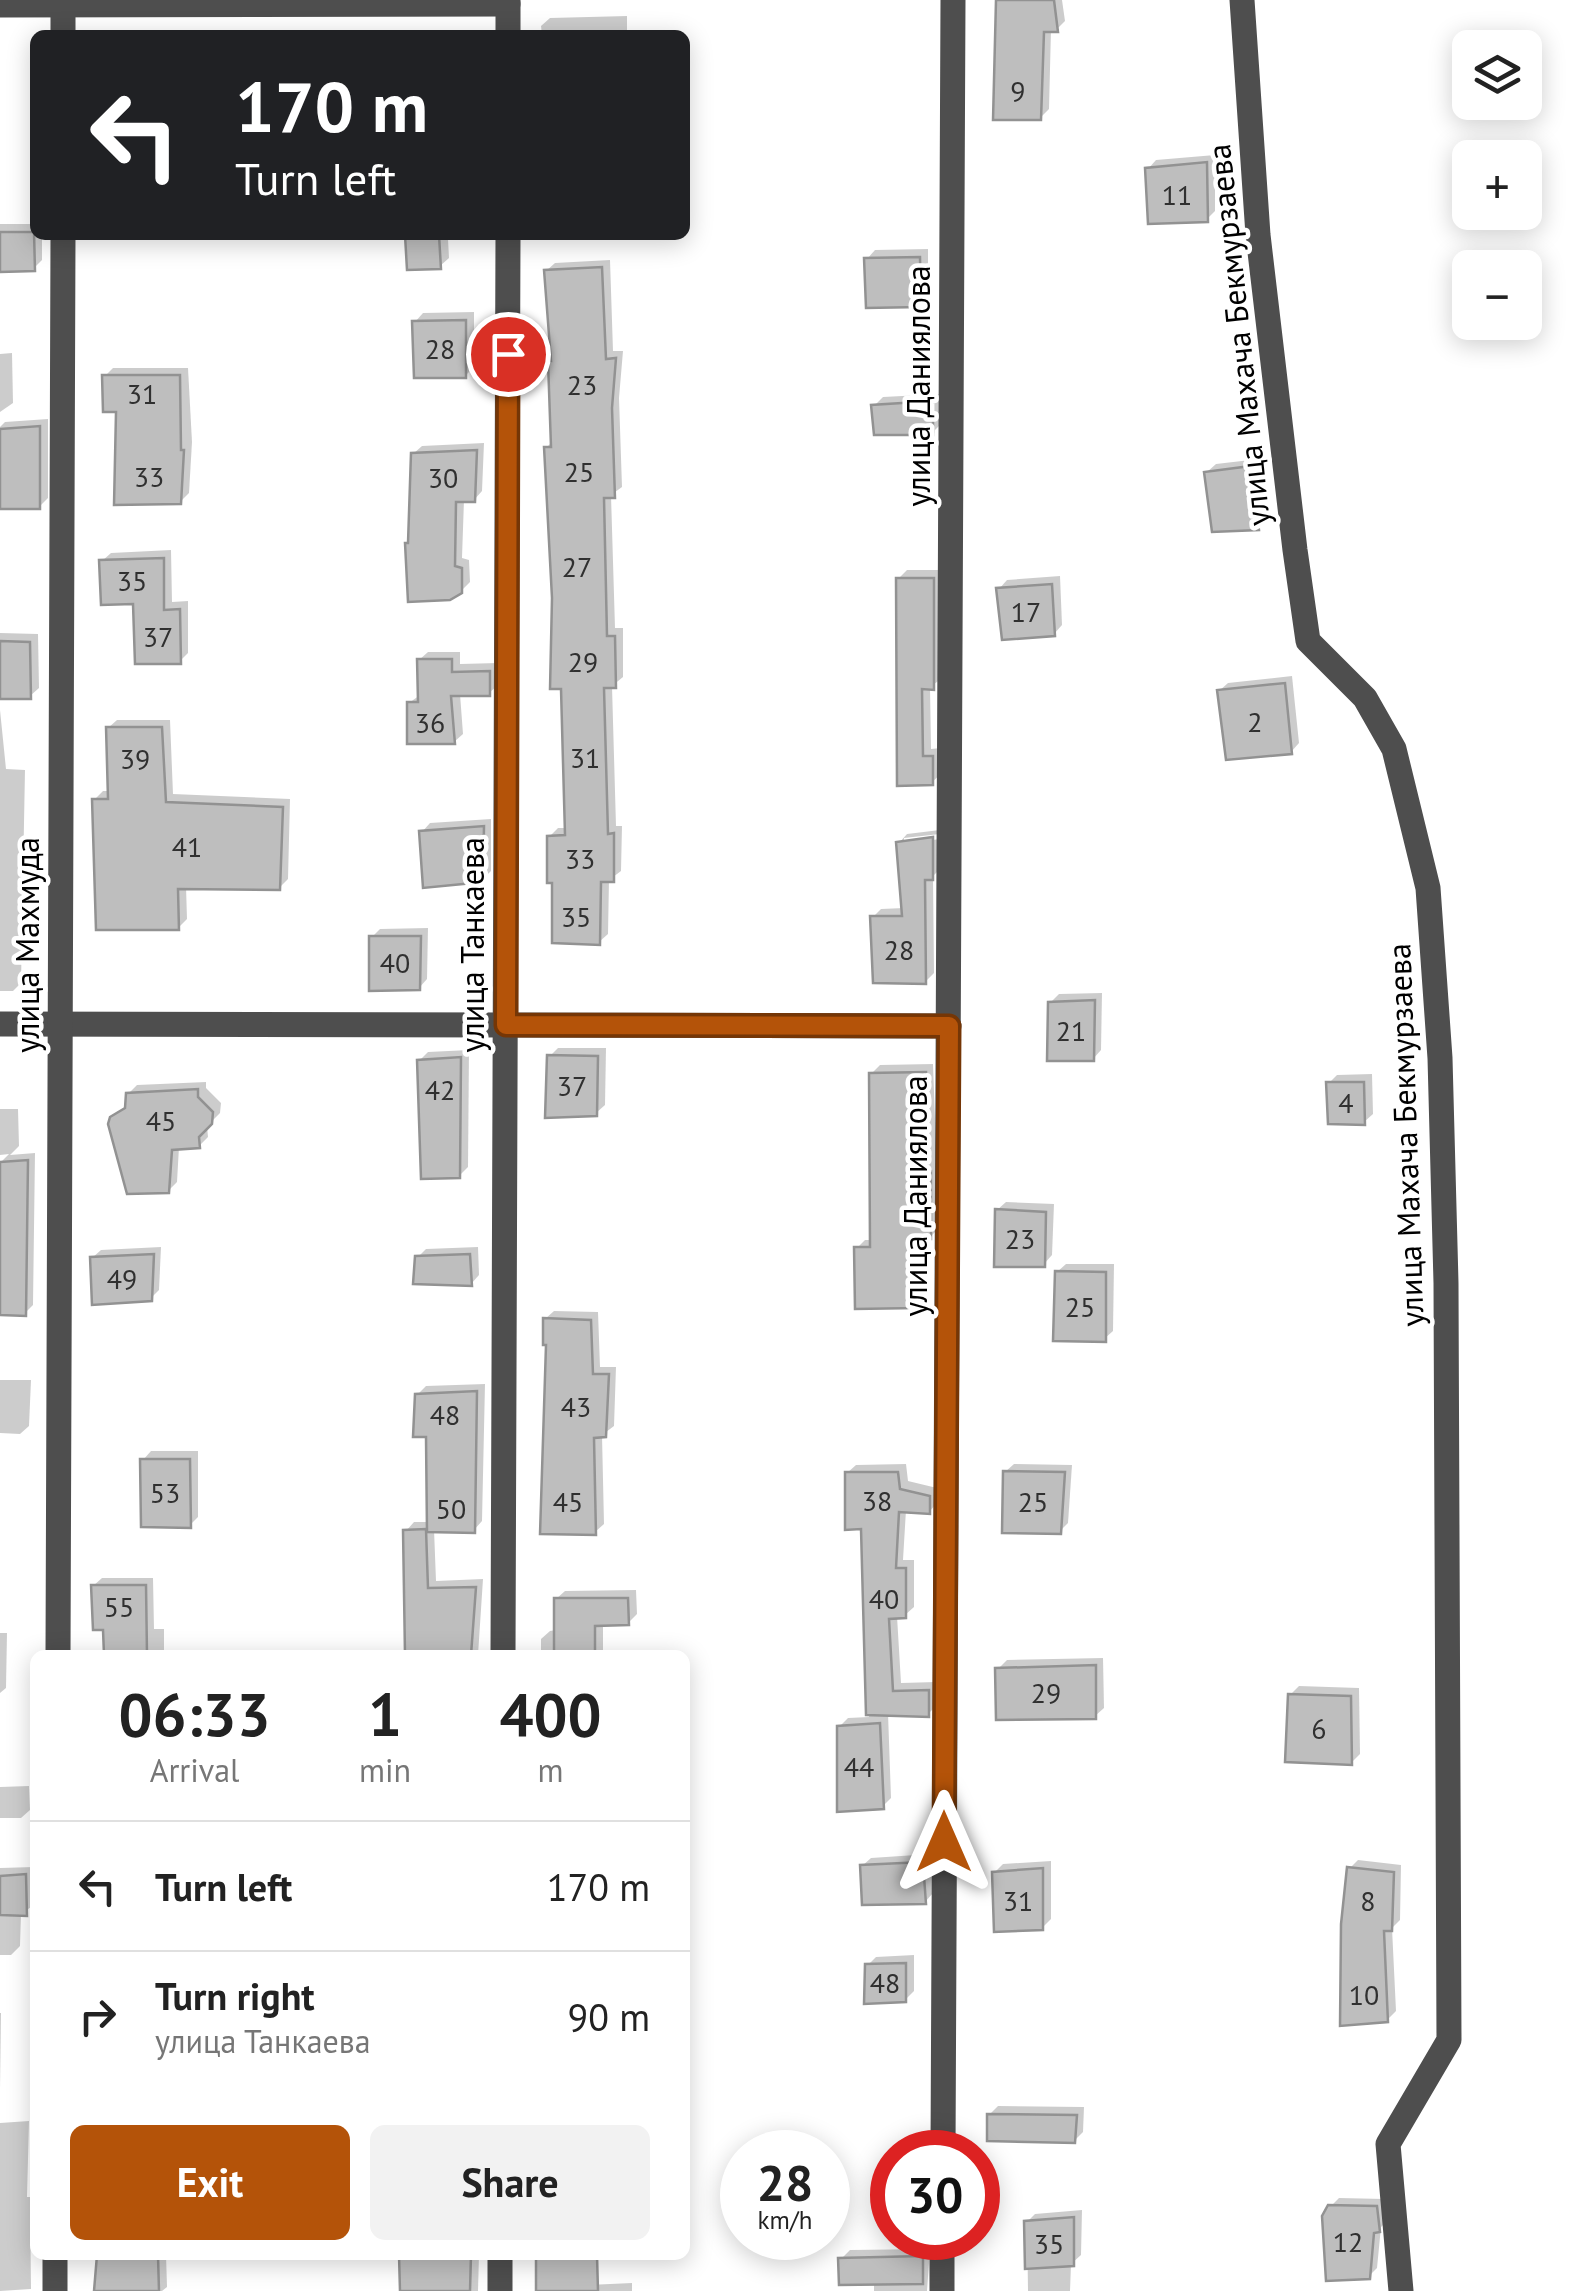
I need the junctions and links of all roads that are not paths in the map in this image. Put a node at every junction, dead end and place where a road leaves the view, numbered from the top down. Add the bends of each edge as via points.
1 (953, 0) edge
2 (1242, 0) edge
3 (63, 2) edge
4 (508, 2) edge
5 (0, 5) edge
6 (63, 30) edge
7 (508, 30) edge
8 (63, 240) edge
9 (508, 240) edge
10 (0, 1024) edge
11 (61, 1024) junction
12 (506, 1025) junction
13 (949, 1026) junction
14 (58, 1650) edge
15 (503, 1650) edge
16 (942, 2130) edge
17 (56, 2260) edge
18 (500, 2260) edge
19 (942, 2260) edge
20 (1400, 2290) edge
21 (55, 2291) edge
22 (500, 2291) edge
23 (942, 2291) edge

1 - 13 street, улица Даниялова
2 - 20 street, улица Махача Бекмурзаева via 1258,235 1308,642 1365,698 1394,749 1428,888 1440,1058 1449,2040 1388,2144
3 - 4 street
3 - 5 street
3 - 6 street
4 - 7 street
8 - 11 street, улица Махмуда
9 - 12 street, улица Танкаева
10 - 11 street
11 - 12 street
11 - 14 street, улица Махмуда
12 - 13 street
12 - 15 street, улица Танкаева
13 - 16 street, улица Даниялова
17 - 21 street
18 - 22 street
19 - 23 street

